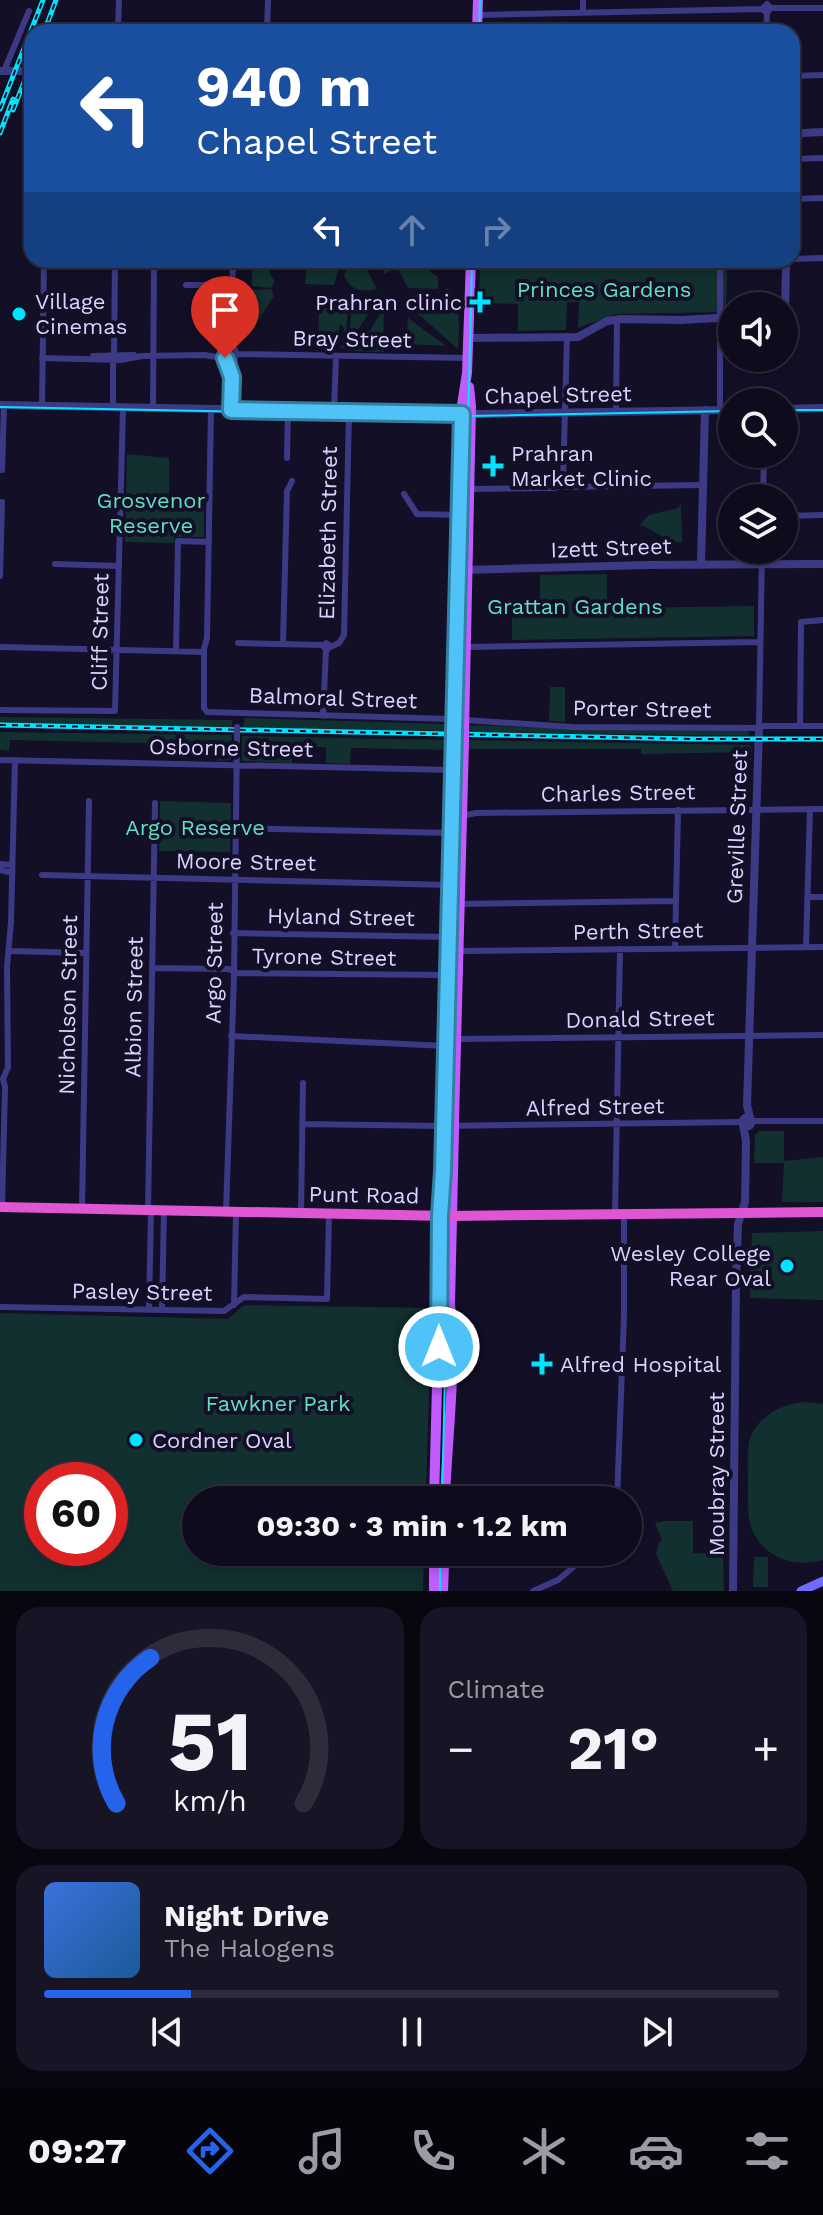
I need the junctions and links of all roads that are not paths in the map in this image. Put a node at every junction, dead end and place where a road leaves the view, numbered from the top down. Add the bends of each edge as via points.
1 (119, 0) edge
2 (268, 0) edge
3 (478, 0) edge
4 (583, 0) edge
5 (629, 0) edge
6 (685, 0) edge
7 (767, 7) edge
8 (823, 8) edge
9 (685, 10) junction
10 (29, 11) dead end
11 (628, 11) junction
12 (583, 12) junction
13 (478, 15) junction
14 (118, 24) edge
15 (267, 24) edge
16 (477, 24) edge
17 (2, 71) edge
18 (24, 71) edge
19 (823, 75) edge
20 (800, 76) edge
21 (823, 132) edge
22 (800, 136) edge
23 (823, 158) edge
24 (800, 159) edge
25 (823, 198) edge
26 (800, 199) edge
27 (823, 258) edge
28 (800, 259) edge
29 (44, 268) edge
30 (115, 268) edge
31 (154, 268) edge
32 (233, 268) edge
33 (471, 268) edge
34 (788, 268) edge
35 (720, 269) dead end
36 (186, 285) dead end
37 (232, 285) junction
38 (721, 292) edge
39 (786, 292) edge
40 (718, 319) edge
41 (617, 322) junction
42 (567, 336) junction
43 (468, 338) junction
44 (228, 346) junction
45 (204, 355) junction
46 (236, 355) junction
47 (153, 356) junction
48 (336, 356) junction
49 (113, 357) junction
50 (42, 358) junction
51 (225, 358) junction
52 (468, 358) junction
53 (232, 377) junction
54 (2, 405) edge
55 (42, 406) junction
56 (118, 408) junction
57 (153, 408) junction
58 (823, 408) edge
59 (211, 409) junction
60 (798, 409) edge
61 (231, 410) junction
62 (705, 410) junction
63 (718, 410) edge
64 (288, 411) junction
65 (334, 411) junction
66 (349, 412) junction
67 (566, 412) junction
68 (616, 412) junction
69 (466, 414) junction
70 (1, 454) edge
71 (287, 458) dead end
72 (2, 470) dead end
73 (292, 481) dead end
74 (703, 485) junction
75 (561, 486) junction
76 (469, 489) junction
77 (404, 494) dead end
78 (2, 502) edge
79 (460, 515) junction
80 (823, 515) edge
81 (798, 516) edge
82 (209, 542) junction
83 (55, 564) dead end
84 (761, 564) joint
85 (798, 564) edge
86 (823, 564) edge
87 (701, 565) junction
88 (119, 566) junction
89 (465, 570) junction
90 (0, 576) edge
91 (823, 620) edge
92 (759, 642) junction
93 (238, 643) dead end
94 (283, 644) junction
95 (0, 647) edge
96 (326, 647) junction
97 (466, 647) junction
98 (117, 650) junction
99 (176, 651) junction
100 (204, 652) junction
101 (0, 710) edge
102 (238, 714) junction
103 (323, 716) junction
104 (800, 726) junction
105 (823, 726) edge
106 (759, 728) junction
107 (459, 730) junction
108 (0, 757) edge
109 (12, 759) junction
110 (236, 766) junction
111 (453, 770) junction
112 (89, 801) dead end
113 (155, 803) dead end
114 (810, 809) junction
115 (823, 809) edge
116 (678, 810) junction
117 (757, 810) junction
118 (462, 816) junction
119 (235, 828) junction
120 (452, 833) junction
121 (12, 865) junction
122 (0, 867) edge
123 (12, 873) junction
124 (42, 875) dead end
125 (88, 877) junction
126 (154, 878) junction
127 (234, 880) junction
128 (450, 885) junction
129 (807, 897) junction
130 (823, 897) edge
131 (675, 901) junction
132 (457, 904) junction
133 (233, 933) junction
134 (449, 937) junction
135 (806, 947) junction
136 (823, 947) edge
137 (675, 948) junction
138 (751, 948) junction
139 (620, 949) junction
140 (9, 951) junction
141 (456, 951) junction
142 (86, 953) junction
143 (153, 968) junction
144 (233, 972) junction
145 (448, 975) junction
146 (749, 1035) junction
147 (823, 1035) edge
148 (231, 1036) junction
149 (619, 1037) junction
150 (456, 1039) junction
151 (447, 1046) junction
152 (303, 1083) dead end
153 (823, 1121) edge
154 (747, 1122) junction
155 (302, 1124) junction
156 (617, 1124) junction
157 (450, 1126) junction
158 (1, 1207) edge
159 (82, 1209) junction
160 (149, 1211) junction
161 (164, 1211) junction
162 (823, 1212) edge
163 (231, 1213) junction
164 (301, 1214) junction
165 (329, 1214) junction
166 (741, 1214) junction
167 (620, 1215) junction
168 (440, 1216) junction
169 (453, 1216) junction
170 (150, 1228) junction
171 (164, 1228) junction
172 (234, 1305) junction
173 (0, 1307) edge
174 (149, 1310) junction
175 (162, 1310) junction
176 (437, 1376) junction
177 (451, 1376) junction
178 (434, 1486) edge
179 (446, 1486) edge
180 (618, 1486) edge
181 (574, 1566) edge
182 (823, 1581) edge
183 (434, 1591) edge
184 (443, 1591) edge
185 (533, 1591) edge
186 (733, 1591) edge
187 (801, 1591) edge

1 - 14 street
2 - 15 street
3 - 13 main road
4 - 12 street
5 - 11 street
6 - 9 street
7 - 8 street
7 - 9 street
9 - 11 street
10 - 17 street
11 - 12 street
12 - 13 street
13 - 16 main road
17 - 18 street
19 - 20 street
21 - 22 street
23 - 24 street
25 - 26 street
27 - 28 street
29 - 50 street
30 - 49 street, Cliff Street
31 - 47 street
32 - 37 street
33 - 43 main road
34 - 39 street
35 - 38 street
36 - 37 street
37 - 44 street
40 - 41 street
41 - 42 street via 575,338
41 - 68 street
42 - 43 street
42 - 67 street
43 - 52 main road
44 - 45 street
44 - 46 street
44 - 51 street via 222,352
45 - 47 street
45 - 51 street
46 - 48 street, Bray Street
46 - 51 street
46 - 53 street
47 - 49 street
47 - 57 street
48 - 52 street, Bray Street
48 - 65 street
49 - 50 street
49 - 56 street, Cliff Street
50 - 55 street
51 - 53 street
52 - 69 main road
53 - 61 street
54 - 55 street, Chapel Street
54 - 70 street
55 - 56 street, Chapel Street
56 - 57 street, Chapel Street
56 - 88 street, Cliff Street
57 - 59 street, Chapel Street
58 - 60 street
59 - 61 street, Chapel Street
59 - 82 street
61 - 64 street, Chapel Street
62 - 63 street, Chapel Street
62 - 68 street, Chapel Street
62 - 74 street
64 - 65 street, Chapel Street
64 - 71 street
65 - 66 street, Chapel Street
66 - 69 street, Chapel Street
66 - 96 street, Elizabeth Street via 344,635
67 - 68 street, Chapel Street
67 - 69 street, Chapel Street
67 - 75 street
69 - 76 main road
69 - 79 main road
70 - 72 street
73 - 94 street via 287,491
74 - 75 street
74 - 87 street
75 - 76 street
76 - 89 main road
77 - 79 street via 417,514
78 - 90 street
79 - 107 main road
80 - 81 street
82 - 99 street via 178,541
82 - 100 street
83 - 88 street
84 - 87 street, Izett Street
84 - 92 street, Greville Street
85 - 86 street, Izett Street
87 - 89 street, Izett Street
88 - 98 street, Cliff Street
89 - 97 main road
91 - 104 street via 801,622
92 - 97 street
92 - 106 street, Greville Street
93 - 94 street
94 - 96 street
95 - 98 street
96 - 103 street
97 - 107 main road
98 - 99 street
98 - 101 street, Cliff Street via 115,712
99 - 100 street
100 - 102 street, Balmoral Street via 205,711
102 - 103 street, Balmoral Street
102 - 110 street, Argo Street, bridge
103 - 107 street, Balmoral Street
104 - 105 street, Porter Street
104 - 106 street, Porter Street
106 - 107 street, Porter Street
106 - 117 street, Greville Street
107 - 111 main road
107 - 118 main road
108 - 109 street, Osborne Street
109 - 110 street, Osborne Street
109 - 121 street
110 - 111 street, Osborne Street
110 - 119 street, Argo Street
111 - 120 main road
112 - 125 street, Nicholson Street
113 - 126 street, Albion Street
114 - 115 street, Charles Street
114 - 117 street, Charles Street
114 - 129 street
116 - 117 street, Charles Street
116 - 118 street, Charles Street
116 - 131 street
117 - 138 street, Greville Street
118 - 132 main road
119 - 120 street
119 - 127 street, Argo Street
120 - 128 main road
121 - 122 street
121 - 123 street
122 - 123 street
123 - 140 street
124 - 125 street, Moore Street
125 - 126 street, Moore Street
125 - 142 street, Nicholson Street
126 - 127 street, Moore Street
126 - 143 street, Albion Street
127 - 128 street, Moore Street
127 - 133 street, Argo Street
128 - 134 main road
129 - 130 street
129 - 135 street
131 - 132 street
131 - 137 street
132 - 141 main road
133 - 134 street, Hyland Street
133 - 144 street, Argo Street
134 - 145 main road
135 - 136 street, Perth Street
135 - 138 street, Perth Street
137 - 138 street, Perth Street
137 - 139 street, Perth Street
138 - 146 street, Greville Street
139 - 141 street, Perth Street
139 - 149 street
140 - 142 street
140 - 158 street
141 - 150 main road
142 - 159 street, Nicholson Street
143 - 144 street, Tyrone Street
143 - 160 street, Albion Street
144 - 145 street, Tyrone Street
144 - 148 street, Argo Street
145 - 151 main road
146 - 147 street, Donald Street
146 - 149 street, Donald Street
146 - 154 street, Greville Street
148 - 151 street
148 - 163 street, Argo Street
149 - 150 street, Donald Street
149 - 156 street
150 - 157 main road
151 - 157 main road
152 - 155 street
153 - 154 street, Alfred Street
154 - 156 street, Alfred Street
154 - 166 street, Greville Street
155 - 157 street, Alfred Street
155 - 164 street
156 - 157 street, Alfred Street
156 - 167 street
157 - 168 main road
157 - 169 main road
158 - 159 highway, Punt Road
159 - 160 highway, Punt Road
160 - 161 highway, Punt Road
160 - 170 street, Albion Street
161 - 163 highway, Punt Road
161 - 171 street
162 - 166 highway, Punt Road
163 - 164 highway, Punt Road
163 - 172 street, Argo Street
164 - 165 highway, Punt Road
165 - 168 highway, Punt Road
165 - 172 street, Pasley Street via 327,1299 244,1297
166 - 167 highway, Punt Road
166 - 186 street, Moubray Street
167 - 169 highway, Punt Road
167 - 180 street via 624,1316
168 - 169 highway, Punt Road
168 - 176 main road
169 - 177 main road
170 - 171 street
170 - 174 street, Albion Street
171 - 175 street
172 - 175 street, Pasley Street via 224,1311
173 - 174 street, Pasley Street
174 - 175 street, Pasley Street
176 - 177 main road
176 - 178 main road
177 - 179 main road
181 - 185 street
182 - 187 main road
183 - 184 main road via 439,1564

